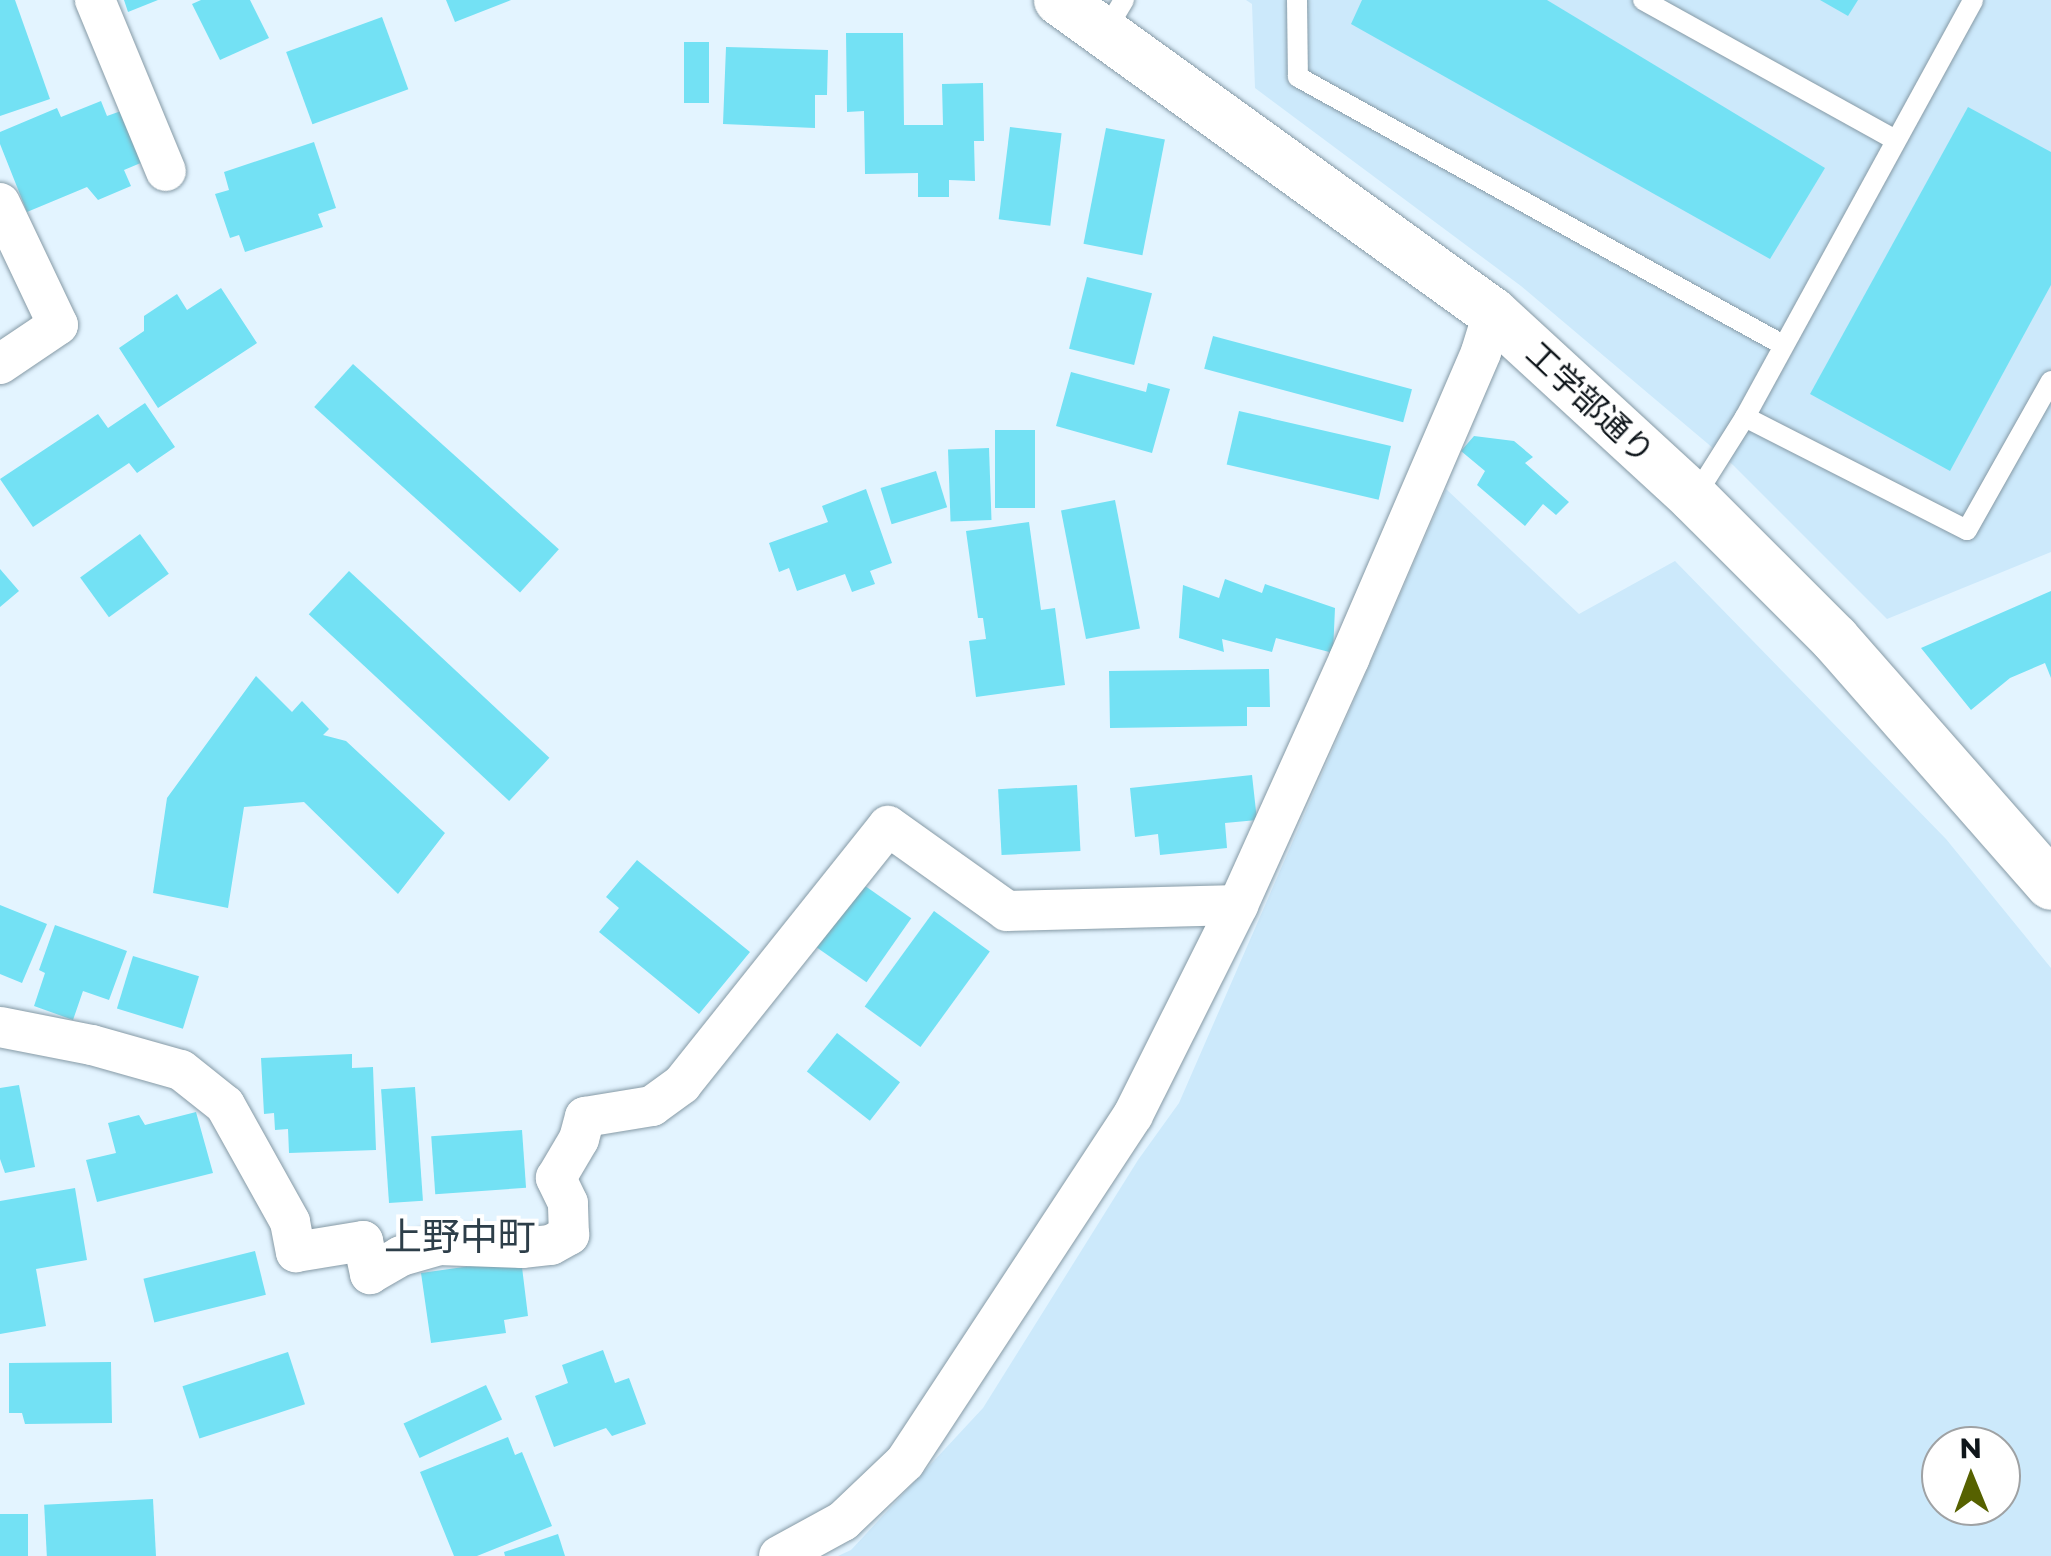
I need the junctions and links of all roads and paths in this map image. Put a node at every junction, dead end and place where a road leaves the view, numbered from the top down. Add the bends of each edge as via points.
1 (96, 0) edge
2 (1059, 0) edge
3 (1298, 0) edge
4 (1643, 0) edge
5 (1973, 0) edge
6 (1115, 15) edge
7 (1896, 140) junction
8 (166, 171) dead end
9 (0, 203) edge
10 (1493, 313) junction
11 (1783, 346) junction
12 (0, 364) edge
13 (2051, 381) edge
14 (1745, 418) junction
15 (1694, 498) junction
16 (2051, 885) edge
17 (1238, 905) junction
18 (0, 1026) edge
19 (779, 1556) edge

1 - 8 street
2 - 6 street, 工学部通り
3 - 11 lane via 1298,77
4 - 7 lane
5 - 7 lane
6 - 10 street, 工学部通り
7 - 11 lane
9 - 12 street via 58,324
10 - 15 street, 工学部通り
10 - 17 street via 1474,370
11 - 14 lane
13 - 14 lane via 1968,530
14 - 15 lane
15 - 16 street, 工学部通り via 1835,639
17 - 18 street via 1007,911 888,826 682,1084 652,1106 585,1117 556,1178 568,1203 569,1236 522,1248 440,1245 370,1274 363,1241 296,1252 290,1222 225,1106 181,1070
17 - 19 street via 1133,1116 906,1462 843,1521

